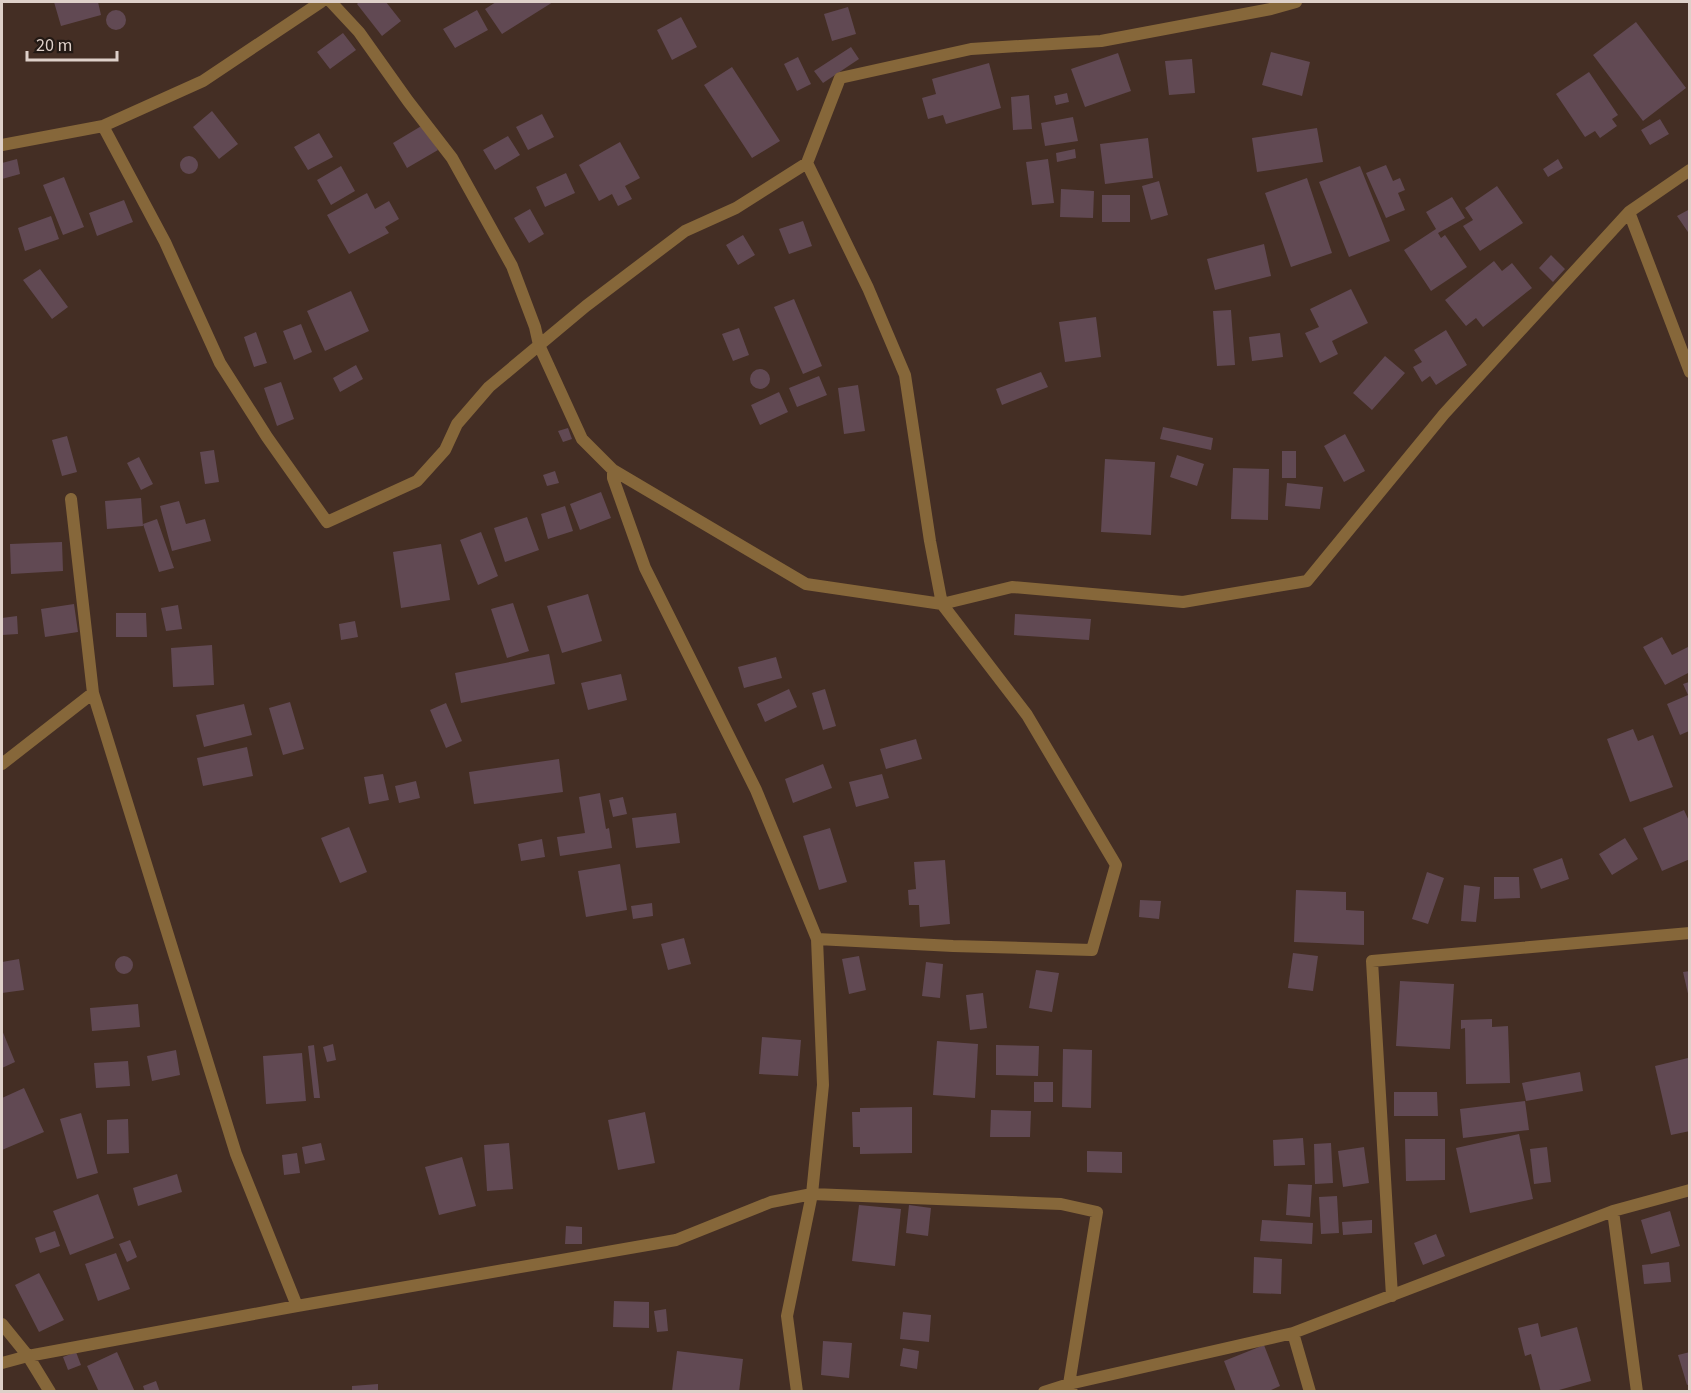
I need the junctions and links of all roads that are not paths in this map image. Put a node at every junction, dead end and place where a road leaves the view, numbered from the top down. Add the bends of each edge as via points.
1 (321, 2) edge
2 (331, 2) edge
3 (1296, 2) edge
4 (104, 126) junction
5 (2, 145) edge
6 (807, 163) junction
7 (1689, 170) edge
8 (1629, 212) junction
9 (539, 345) junction
10 (1689, 372) edge
11 (613, 470) junction
12 (72, 499) dead end
13 (942, 604) junction
14 (93, 693) junction
15 (2, 764) edge
16 (1689, 933) edge
17 (817, 939) junction
18 (1689, 1190) edge
19 (812, 1194) junction
20 (1613, 1211) junction
21 (1392, 1296) junction
22 (297, 1306) junction
23 (2, 1324) edge
24 (1293, 1334) junction
25 (28, 1356) junction
26 (2, 1363) edge
27 (1071, 1388) edge
28 (50, 1392) edge
29 (797, 1392) edge
30 (1044, 1392) edge
31 (1310, 1392) edge
32 (1637, 1392) edge

1 - 4 street via 203,81
2 - 9 street via 359,32 452,158 513,266
3 - 6 street via 1101,41 971,49 840,78
4 - 5 street
4 - 9 street via 165,242 220,363 327,522 417,481 445,450 457,424 489,387
6 - 9 street via 736,208 685,231
6 - 13 street via 905,375
7 - 8 street
8 - 10 street
8 - 13 street via 1444,414 1307,581 1183,602 1012,587
9 - 11 street via 582,440
11 - 13 street via 806,584
11 - 17 street via 645,568 756,790
12 - 14 street
13 - 17 street via 1027,715 1116,865 1092,950
14 - 15 street
14 - 22 street via 236,1154
16 - 21 street via 1372,961
17 - 19 street via 823,1085
18 - 20 street
19 - 22 street via 771,1202 676,1240
19 - 27 street via 1061,1204 1097,1212
19 - 29 street via 787,1317
20 - 21 street
20 - 32 street
21 - 24 street
22 - 25 street
23 - 25 street
24 - 27 street
24 - 31 street
25 - 26 street
25 - 28 street
27 - 30 street

